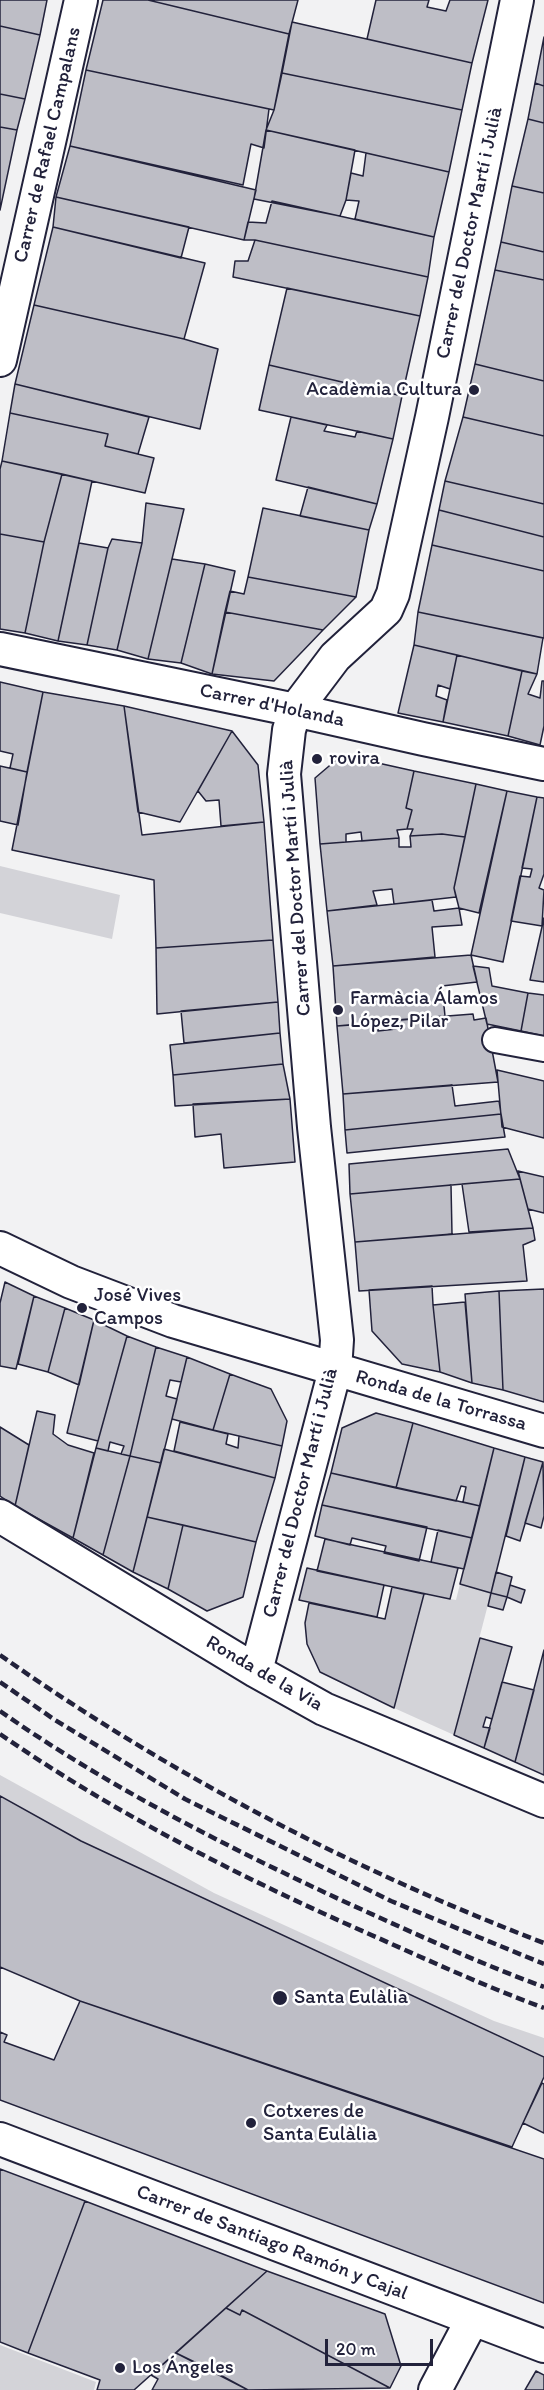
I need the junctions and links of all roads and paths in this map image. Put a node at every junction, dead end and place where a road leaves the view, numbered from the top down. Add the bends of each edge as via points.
1 (81, 0) edge
2 (518, 0) edge
3 (0, 360) edge
4 (0, 649) edge
5 (295, 710) junction
6 (544, 764) edge
7 (495, 1040) dead end
8 (544, 1049) edge
9 (0, 1248) edge
10 (335, 1370) junction
11 (544, 1431) edge
12 (0, 1516) edge
13 (256, 1671) junction
14 (544, 1801) edge
15 (0, 2139) edge
16 (472, 2320) junction
17 (544, 2346) edge
18 (435, 2390) edge

1 - 3 street, Carrer de Rafael Campalans
2 - 5 street, Carrer del Doctor Martí i Julià via 393,594 386,610 335,657
4 - 5 street, Carrer d'Holanda
5 - 6 street, Carrer d'Holanda
5 - 10 street, Carrer del Doctor Martí i Julià via 284,774 314,1127 337,1340
7 - 8 street
9 - 10 street, Ronda de la Torrassa via 70,1282 173,1321
10 - 11 street, Ronda de la Torrassa
10 - 13 street, Carrer del Doctor Martí i Julià
12 - 13 street, Ronda de la Via
13 - 14 street, Ronda de la Via via 324,1709
15 - 16 street, Carrer de Santiago Ramón y Cajal
16 - 17 street, Carrer de Santiago Ramón y Cajal
16 - 18 street

